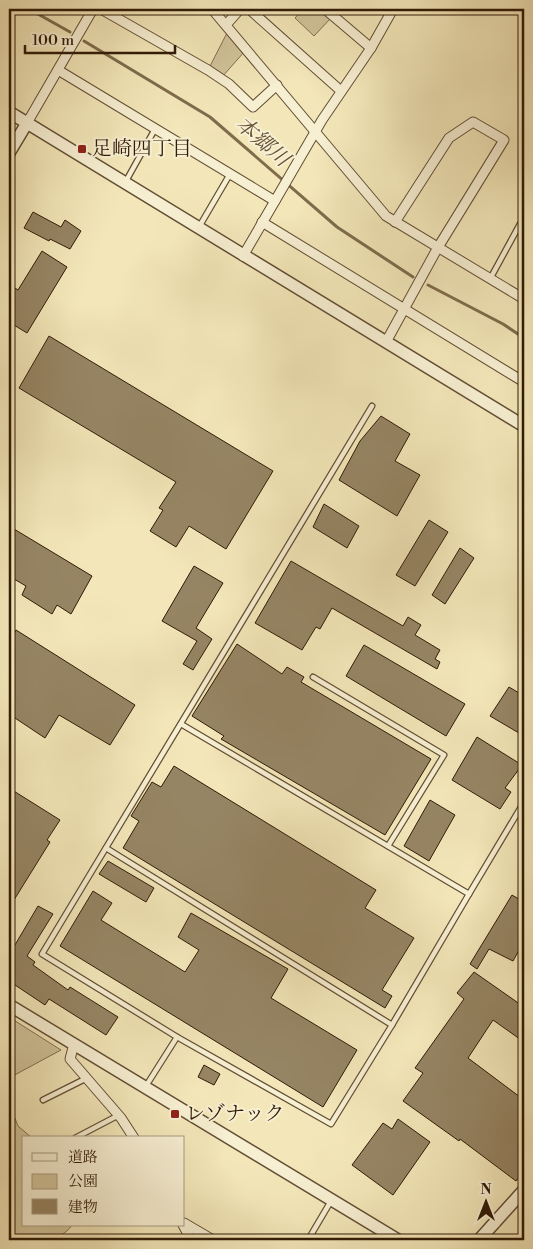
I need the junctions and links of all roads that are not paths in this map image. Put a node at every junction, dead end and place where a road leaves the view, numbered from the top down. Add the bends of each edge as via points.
1 (93, 9) edge
2 (101, 9) edge
3 (240, 9) edge
4 (249, 9) edge
5 (325, 9) edge
6 (393, 9) edge
7 (214, 10) edge
8 (226, 25) junction
9 (371, 48) junction
10 (58, 70) junction
11 (277, 85) junction
12 (342, 91) junction
13 (9, 112) edge
14 (27, 123) junction
15 (156, 128) junction
16 (315, 132) junction
17 (9, 153) edge
18 (231, 173) junction
19 (125, 183) junction
20 (275, 201) junction
21 (262, 222) junction
22 (394, 222) junction
23 (520, 224) dead end
24 (198, 228) junction
25 (438, 249) junction
26 (243, 256) junction
27 (490, 279) junction
28 (524, 299) edge
29 (404, 310) junction
30 (386, 342) junction
31 (524, 382) edge
32 (372, 406) dead end
33 (524, 426) edge
34 (313, 677) dead end
35 (180, 724) junction
36 (524, 802) edge
37 (388, 846) junction
38 (106, 848) junction
39 (469, 894) junction
40 (9, 1005) edge
41 (392, 1025) junction
42 (177, 1037) junction
43 (74, 1044) junction
44 (87, 1078) junction
45 (146, 1087) junction
46 (43, 1100) dead end
47 (118, 1115) junction
48 (79, 1136) edge
49 (133, 1136) edge
50 (522, 1196) edge
51 (332, 1199) junction
52 (185, 1225) edge
53 (185, 1226) edge
54 (191, 1240) edge
55 (213, 1240) edge
56 (308, 1240) edge
57 (398, 1240) edge
58 (479, 1240) edge

1 - 10 street
2 - 11 street via 208,70 229,84 253,107
3 - 8 street
4 - 12 street
5 - 9 street
6 - 9 street
7 - 8 street
8 - 11 street
9 - 12 street
10 - 14 street
10 - 15 street
11 - 16 street
12 - 16 street
13 - 14 street
14 - 17 street
14 - 19 street
15 - 18 street
15 - 19 lane
16 - 20 street
16 - 22 street via 369,199
18 - 20 street
18 - 24 lane
19 - 24 street
20 - 21 street
21 - 26 street
21 - 29 street
22 - 25 street
22 - 25 street via 449,138 472,122 504,140
23 - 27 lane
24 - 26 street
25 - 27 street
25 - 29 street
26 - 30 street
27 - 28 street
29 - 30 street
29 - 31 street
30 - 33 street
32 - 35 lane
34 - 37 lane via 444,755
35 - 37 lane
35 - 38 lane
36 - 39 lane
37 - 39 lane
38 - 41 lane
38 - 42 lane via 42,954
39 - 41 lane
40 - 43 street
41 - 42 lane via 331,1124
42 - 45 lane
43 - 44 street via 70,1059
43 - 45 street
44 - 46 lane
44 - 47 street
45 - 51 street
47 - 48 lane
47 - 49 street
50 - 58 street
51 - 56 lane
51 - 57 street
52 - 55 street
53 - 54 street

